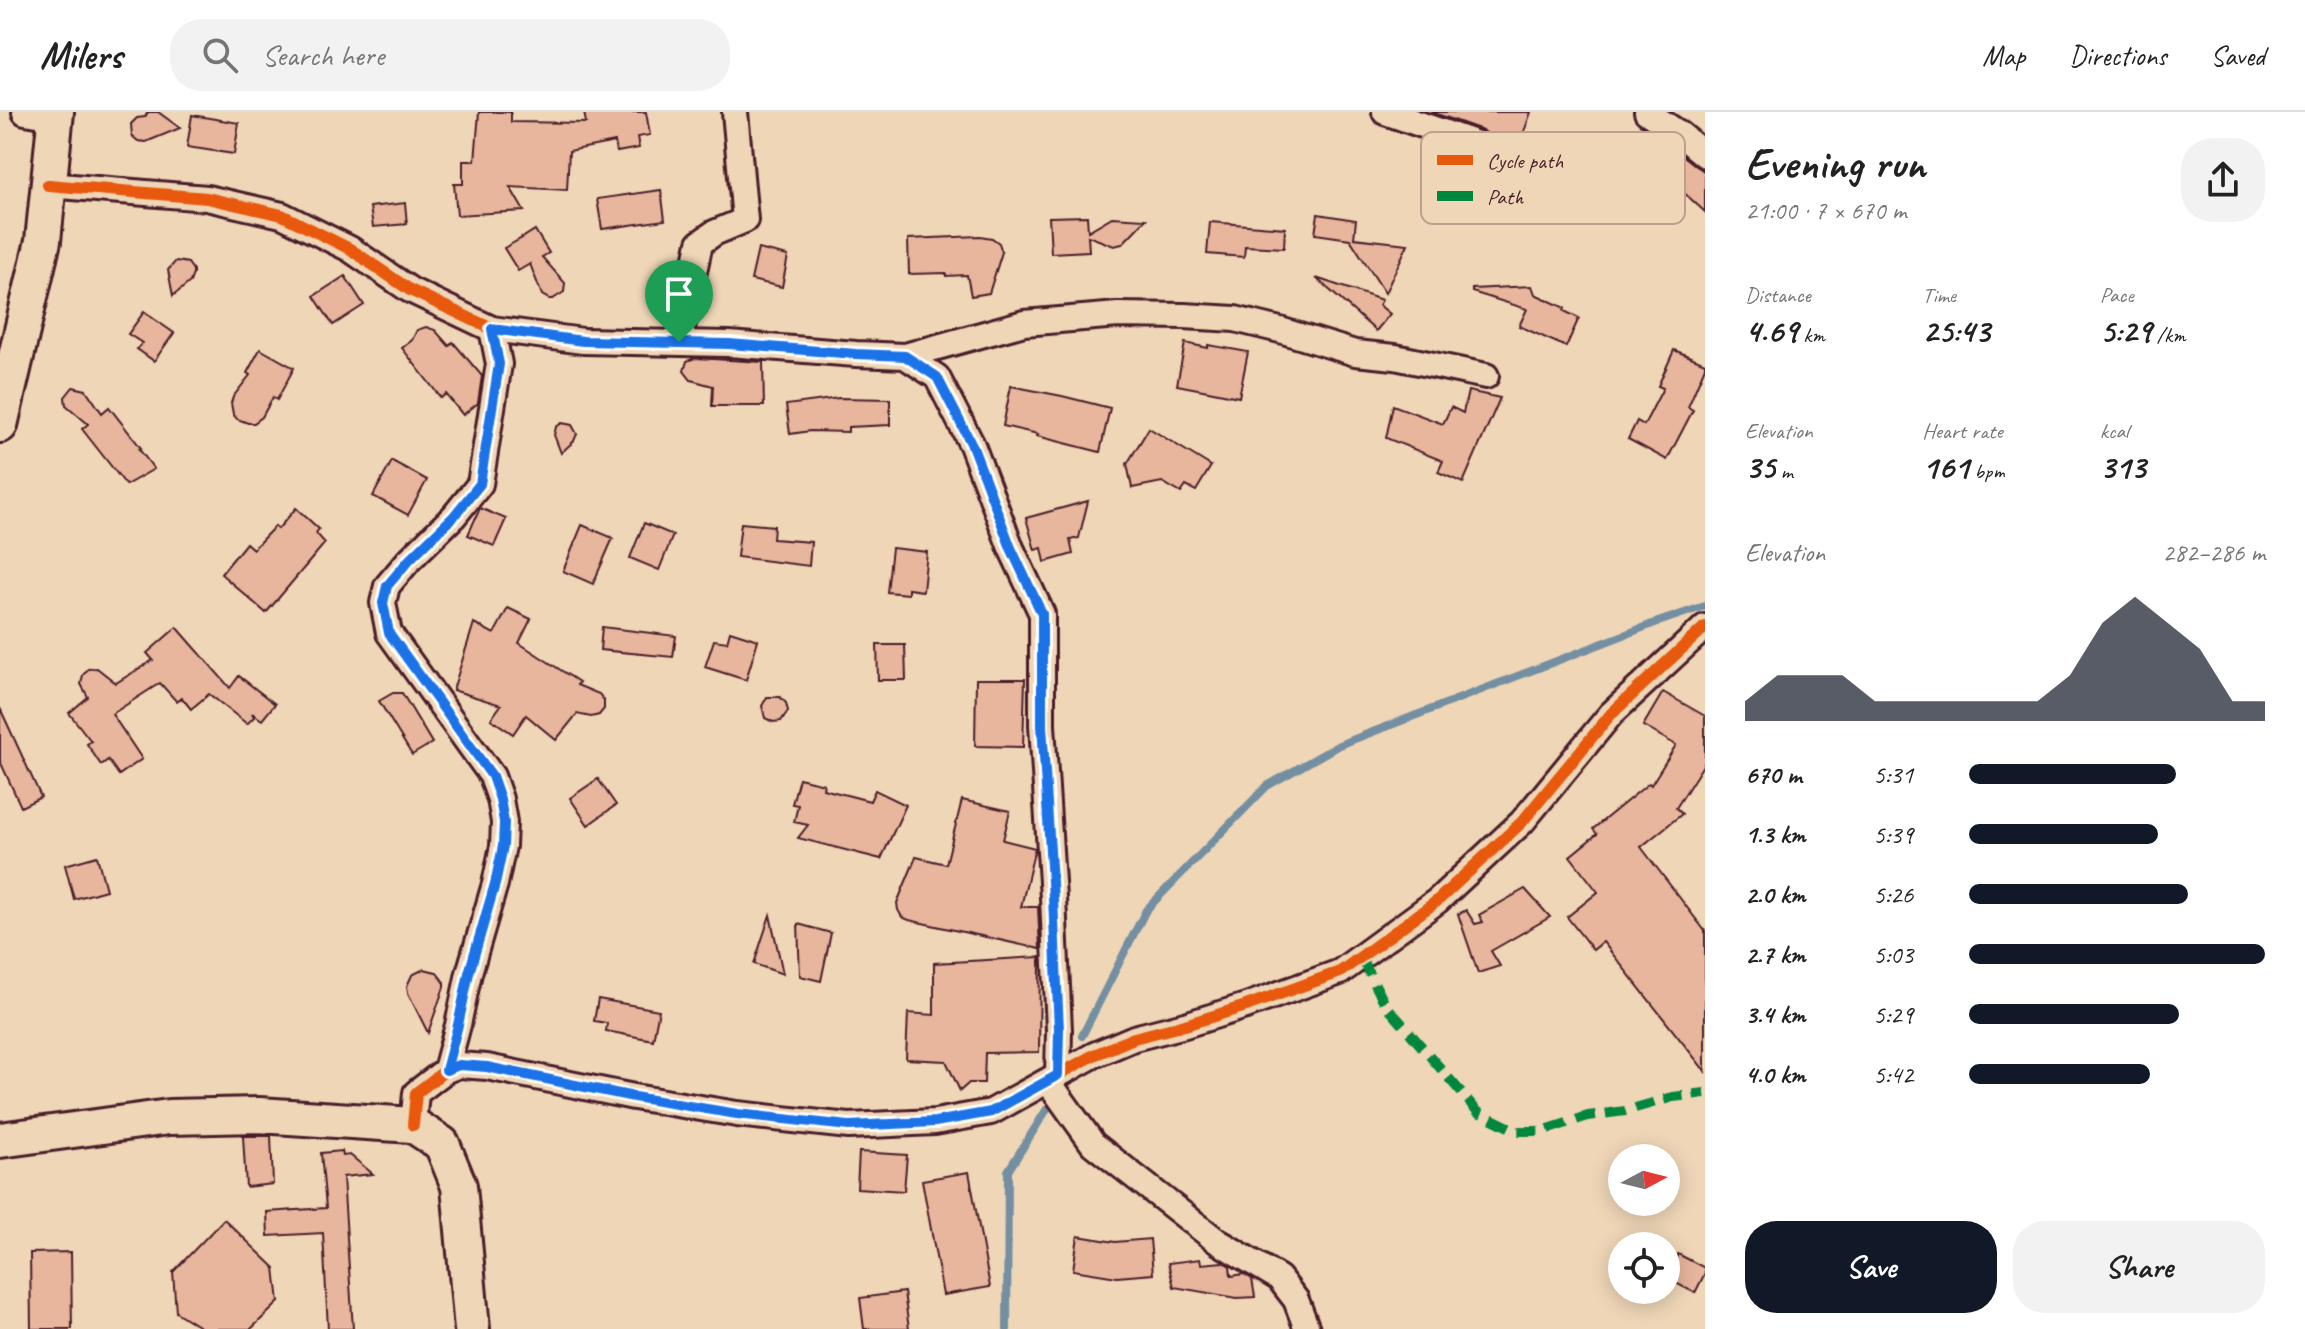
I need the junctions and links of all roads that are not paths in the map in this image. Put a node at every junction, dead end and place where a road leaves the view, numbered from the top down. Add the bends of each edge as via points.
1 (735, 112) edge
2 (1385, 112) edge
3 (1647, 112) edge
4 (46, 114) edge
5 (1442, 132) edge
6 (1677, 132) edge
7 (1685, 138) edge
8 (1705, 155) edge
9 (48, 185) junction
10 (492, 329) junction
11 (679, 342) junction
12 (905, 356) junction
13 (1486, 376) dead end
14 (0, 425) edge
15 (1705, 627) edge
16 (446, 1070) junction
17 (1053, 1078) junction
18 (413, 1125) junction
19 (0, 1140) edge
20 (472, 1329) edge
21 (1307, 1329) edge

1 - 11 street via 745,220 700,243
2 - 5 street
3 - 6 street
4 - 9 street
7 - 8 street
9 - 10 street via 207,198 282,215 350,249 410,290
9 - 14 street via 43,241
10 - 11 street via 583,341
10 - 16 street via 499,364 480,484 387,586 383,603 389,633 492,776 504,822 495,884
11 - 12 street
12 - 13 street via 1024,323 1184,316 1235,319 1355,353
12 - 17 street via 937,377 958,415 1042,614 1042,725 1059,1030
15 - 17 street via 1611,714 1522,822 1437,901 1340,972 1134,1038
16 - 17 street via 459,1065 487,1067 737,1114 849,1126 935,1122 991,1112
16 - 18 street via 416,1093
17 - 21 street via 1093,1144 1217,1241 1279,1278 1296,1300
18 - 19 street via 259,1115 169,1117
18 - 20 street via 442,1144 459,1186

